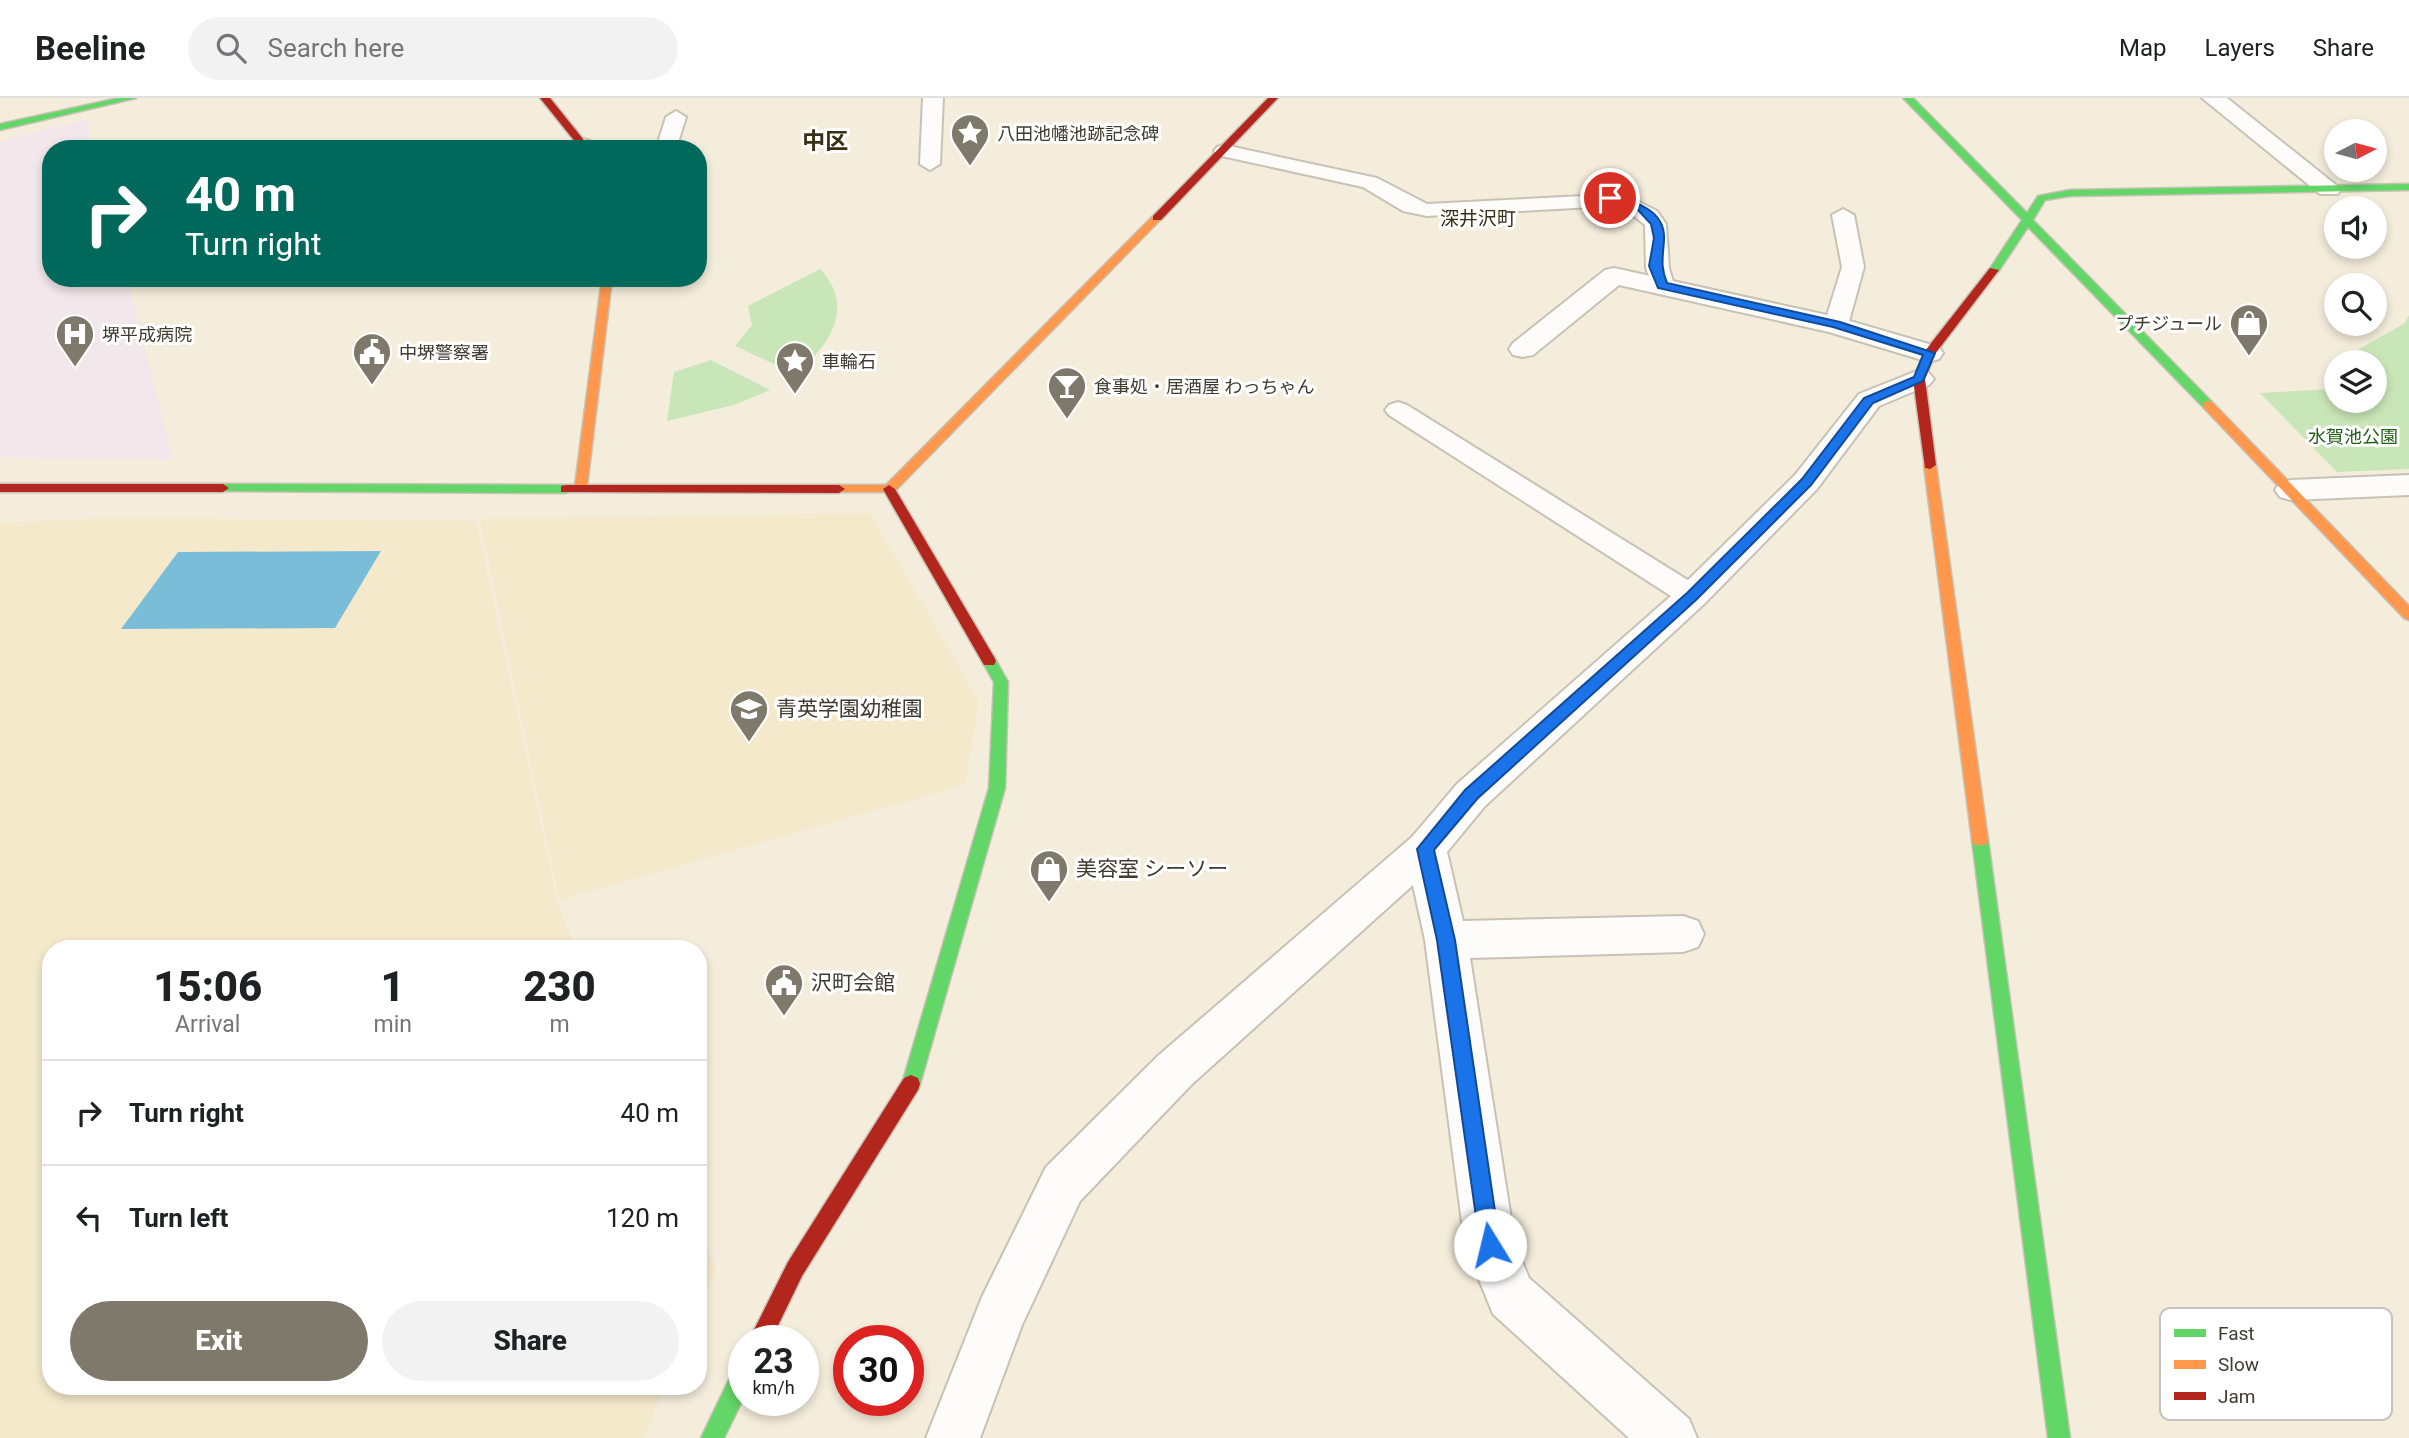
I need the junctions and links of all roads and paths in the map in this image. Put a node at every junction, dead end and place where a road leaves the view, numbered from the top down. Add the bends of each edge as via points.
1 (131, 98) edge
2 (545, 98) edge
3 (933, 98) edge
4 (1273, 98) edge
5 (1908, 98) edge
6 (2213, 98) edge
7 (676, 117) dead end
8 (0, 127) edge
9 (574, 140) edge
10 (669, 140) edge
11 (1224, 151) junction
12 (930, 164) dead end
13 (2409, 187) edge
14 (2329, 189) junction
15 (1843, 215) dead end
16 (2027, 218) junction
17 (1662, 285) junction
18 (606, 287) edge
19 (1836, 325) junction
20 (1523, 349) dead end
21 (1924, 366) junction
22 (1398, 410) dead end
23 (2409, 485) edge
24 (580, 486) junction
25 (0, 488) edge
26 (889, 489) junction
27 (2291, 489) junction
28 (1692, 596) junction
29 (2409, 615) edge
30 (1426, 849) junction
31 (1683, 934) dead end
32 (1446, 940) junction
33 (767, 1325) edge
34 (728, 1406) edge
35 (712, 1438) edge
36 (953, 1438) edge
37 (1671, 1438) edge
38 (2059, 1438) edge

1 - 8 street
2 - 9 street
3 - 12 lane
4 - 11 street
5 - 16 street
6 - 14 street
7 - 10 lane
11 - 17 lane via 1370,182 1427,210 1615,199 1642,208 1656,223 1655,266
11 - 26 street
13 - 14 street
14 - 16 street via 2070,193 2042,198
15 - 19 lane via 1853,267
16 - 21 street
16 - 27 street
17 - 19 street
17 - 20 street via 1614,276
18 - 24 street
19 - 21 street
21 - 28 street via 1868,400 1806,482
21 - 38 street
22 - 28 lane
23 - 27 street
24 - 25 street
24 - 26 street
26 - 33 street via 1001,682 997,788 909,1089 795,1269
27 - 29 street
28 - 30 street via 1471,795
30 - 32 street
30 - 36 street via 1175,1070 1063,1184 1000,1315
31 - 32 street
32 - 37 street via 1490,1245 1511,1296
34 - 35 street

